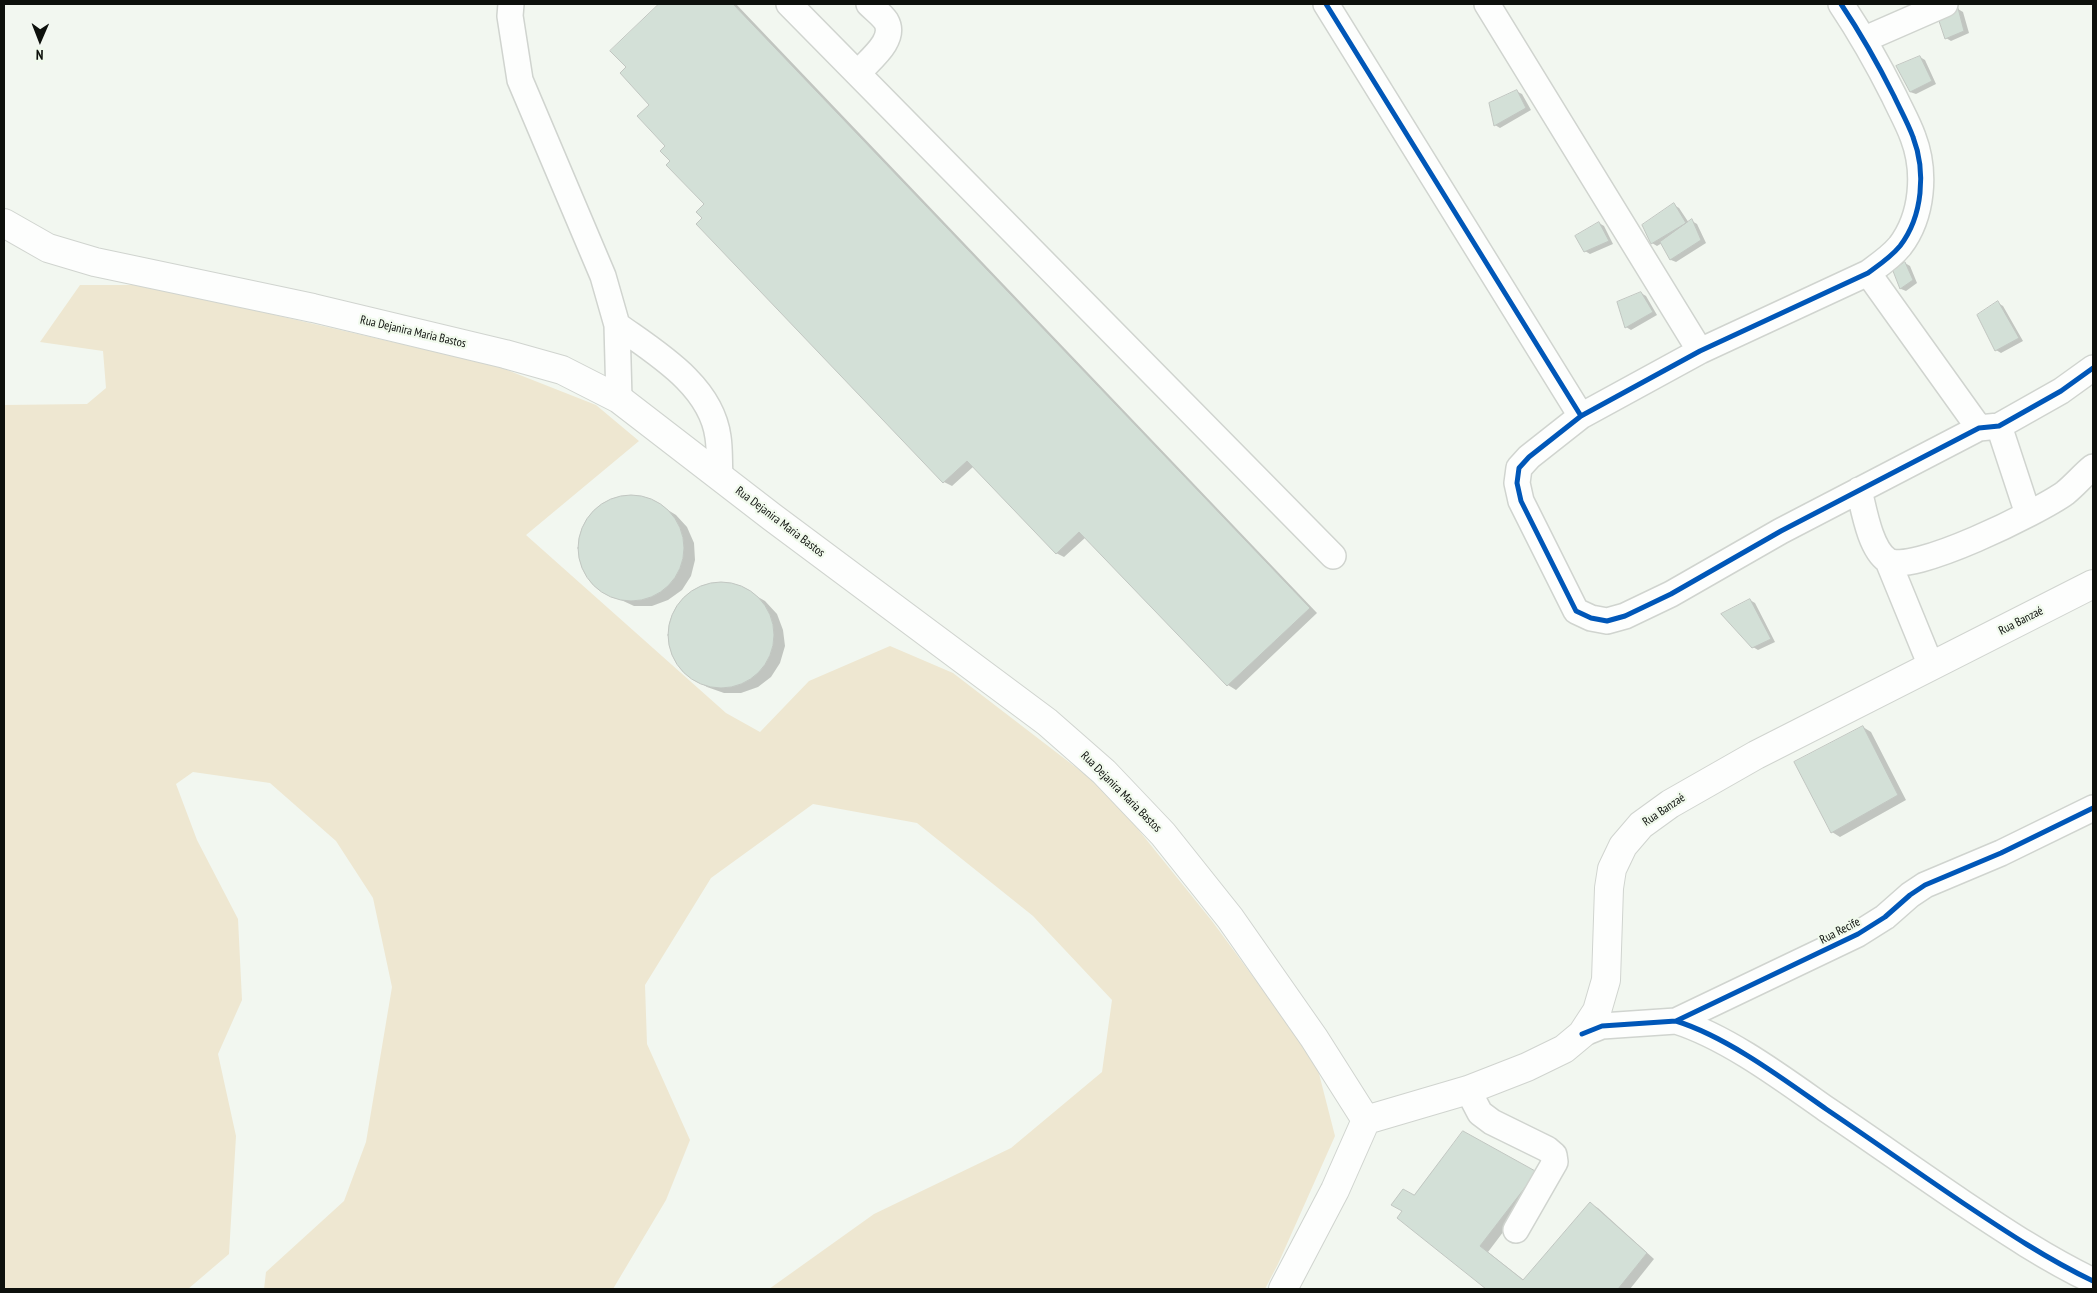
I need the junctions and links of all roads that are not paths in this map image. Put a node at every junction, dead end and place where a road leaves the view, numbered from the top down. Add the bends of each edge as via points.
1 (511, 4) edge
2 (789, 4) edge
3 (869, 4) edge
4 (1326, 4) edge
5 (1487, 4) edge
6 (1841, 4) edge
7 (1945, 4) edge
8 (1864, 39) junction
9 (858, 73) junction
10 (4, 222) edge
11 (1868, 273) junction
12 (617, 325) junction
13 (1700, 351) junction
14 (2093, 368) edge
15 (619, 399) junction
16 (1581, 416) junction
17 (1989, 427) junction
18 (2093, 467) edge
19 (720, 476) junction
20 (1859, 490) junction
21 (2028, 514) junction
22 (1332, 556) dead end
23 (1888, 561) junction
24 (2093, 584) edge
25 (1931, 666) junction
26 (2093, 808) edge
27 (1676, 1021) junction
28 (1582, 1034) junction
29 (1468, 1090) junction
30 (1366, 1120) junction
31 (1516, 1230) dead end
32 (2093, 1280) edge
33 (1283, 1289) edge

1 - 12 street via 520,80 603,276
2 - 9 street
3 - 9 street via 886,20 890,30 887,41
4 - 16 street
5 - 13 street
6 - 8 street
7 - 8 street
8 - 11 street via 1913,137 1920,162 1921,191 1913,221 1900,245
9 - 22 street
10 - 15 main road, Rua Dejanira Maria Bastos via 48,248 95,262 313,308 505,354 562,370
11 - 13 street
11 - 17 street
12 - 15 street
12 - 19 street via 684,377 704,399 718,436
13 - 16 street
14 - 17 street via 2061,391
15 - 19 main road, Rua Dejanira Maria Bastos
16 - 20 street via 1519,468 1518,483 1522,501 1576,610 1591,618 1607,621 1625,616 1672,594
17 - 20 street
17 - 21 street
18 - 21 street via 2066,492
19 - 30 main road, Rua Dejanira Maria Bastos via 1048,722 1104,772 1163,834 1230,918 1314,1038
20 - 23 street via 1872,536
21 - 23 street via 1955,548 1898,564
23 - 25 street
24 - 25 main road, Rua Banzaé
25 - 28 main road, Rua Banzaé via 1756,755 1670,804 1641,825 1623,846 1612,869 1606,980 1597,1012
26 - 27 street, Rua Recife via 2001,853 1925,885 1858,934
27 - 28 street, Rua Recife via 1602,1026
27 - 32 street via 1710,1035 1747,1057 2016,1238
28 - 29 main road, Rua Banzaé via 1564,1049 1528,1067
29 - 30 main road, Rua Banzaé
29 - 31 street via 1480,1113 1554,1155 1555,1162
30 - 33 main road via 1335,1190

